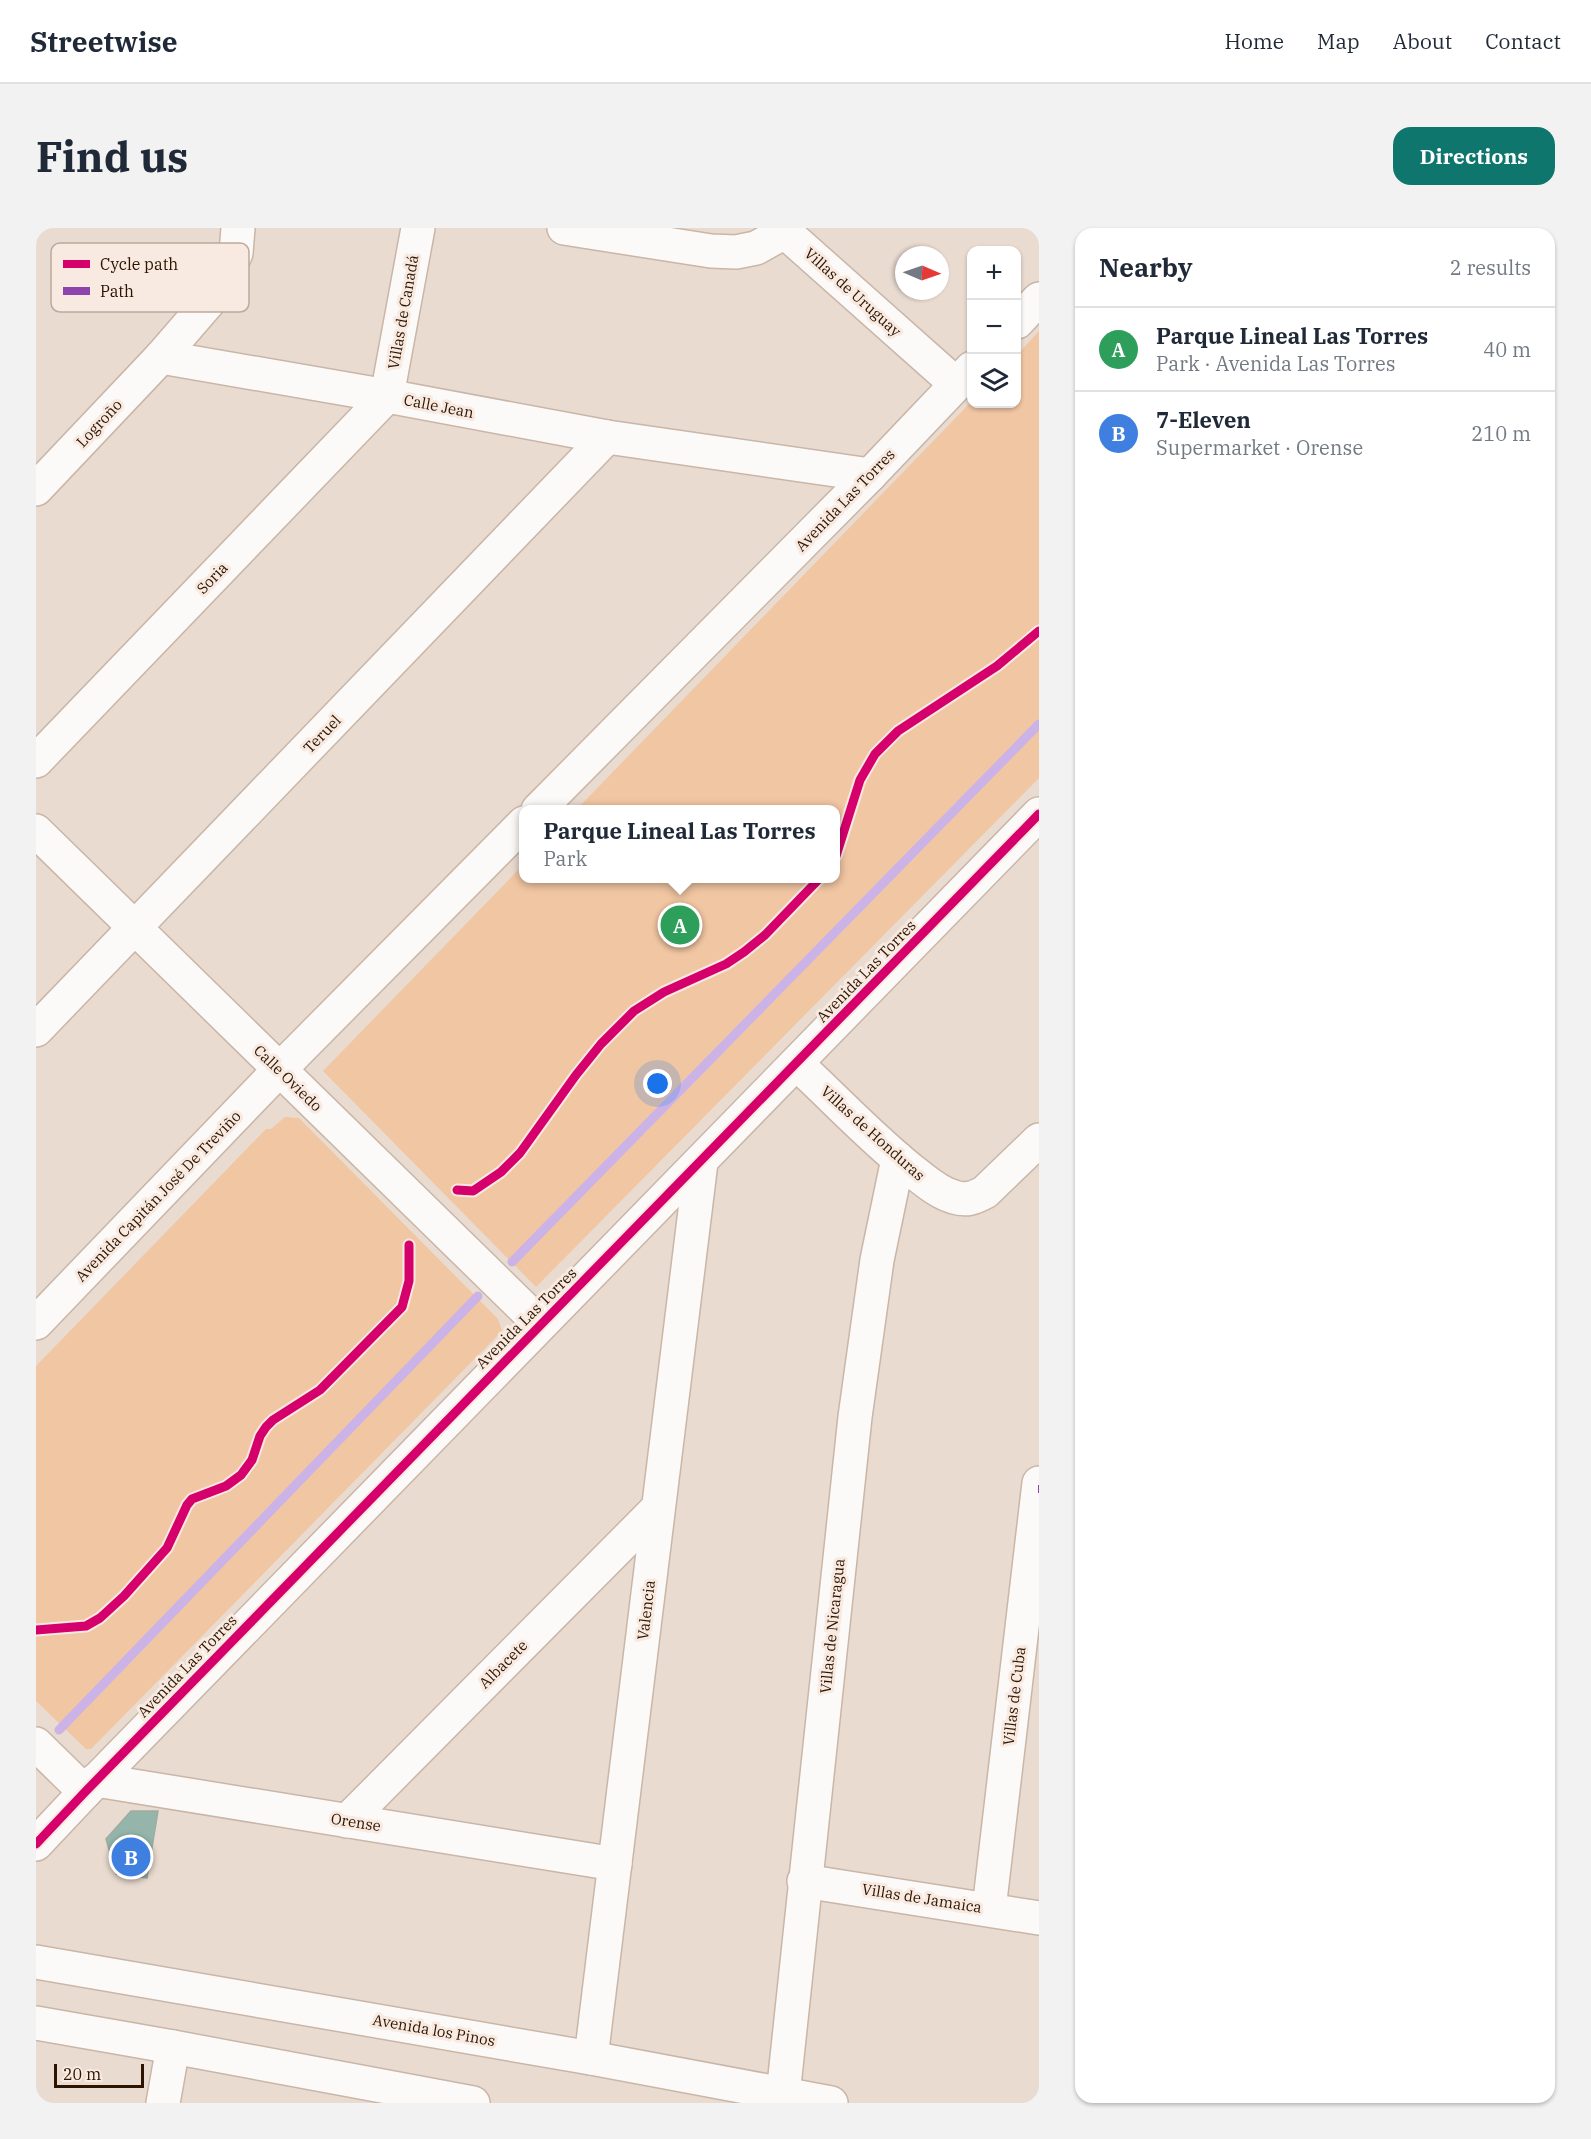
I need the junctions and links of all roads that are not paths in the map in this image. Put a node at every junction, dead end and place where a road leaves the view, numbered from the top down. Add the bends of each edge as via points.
1 (238, 228) edge
2 (418, 228) edge
3 (564, 228) edge
4 (786, 230) edge
5 (237, 243) edge
6 (1039, 299) edge
7 (200, 312) edge
8 (1021, 318) edge
9 (161, 357) junction
10 (964, 376) edge
11 (387, 396) junction
12 (607, 437) junction
13 (870, 475) junction
14 (36, 489) edge
15 (36, 761) edge
16 (543, 805) edge
17 (1039, 814) edge
18 (519, 829) edge
19 (36, 831) edge
20 (135, 928) junction
21 (36, 1030) edge
22 (797, 1064) junction
23 (279, 1070) junction
24 (1039, 1140) edge
25 (898, 1160) junction
26 (701, 1162) junction
27 (36, 1323) edge
28 (540, 1324) junction
29 (1039, 1482) edge
30 (658, 1508) junction
31 (36, 1744) edge
32 (91, 1786) junction
33 (347, 1821) junction
34 (36, 1844) edge
35 (615, 1864) junction
36 (804, 1881) junction
37 (989, 1909) junction
38 (1039, 1918) edge
39 (36, 1962) edge
40 (36, 2023) edge
41 (173, 2046) junction
42 (591, 2058) junction
43 (375, 2094) edge
44 (783, 2099) edge
45 (163, 2103) edge
46 (473, 2103) edge
47 (831, 2103) edge

1 - 5 street
2 - 11 street, Villas de Canadá
3 - 4 street, Villas de Uruguay via 736,252 756,248
4 - 10 street, Villas de Uruguay
6 - 8 street
7 - 9 street
9 - 11 street, Calle Jean
9 - 14 street, Logroño
10 - 13 street, Avenida Las Torres
11 - 12 street, Calle Jean
11 - 15 street, Soria
12 - 13 street, Calle Jean
12 - 20 street, Teruel
13 - 16 street, Avenida Las Torres
17 - 22 street, Avenida Las Torres
18 - 23 street
19 - 20 street, Calle Oviedo
20 - 21 street, Teruel
20 - 23 street, Calle Oviedo
22 - 25 street, Villas de Honduras
22 - 26 street, Avenida Las Torres
23 - 27 street, Avenida Capitán José De Treviño
23 - 28 street, Calle Oviedo
24 - 25 street, Villas de Honduras via 974,1198 962,1199 937,1190
25 - 36 street, Villas de Nicaragua via 879,1249 855,1417
26 - 28 street, Avenida Las Torres
26 - 30 street, Valencia
28 - 32 street, Avenida Las Torres
29 - 37 street, Villas de Cuba
30 - 33 street, Albacete
30 - 35 street, Valencia
31 - 32 street
32 - 33 street, Orense
32 - 34 street, Avenida Las Torres
33 - 35 street, Orense
35 - 42 street, Valencia
36 - 37 street, Villas de Jamaica
36 - 44 street, Villas de Nicaragua
37 - 38 street, Villas de Jamaica
39 - 42 street, Avenida los Pinos
40 - 41 street
41 - 43 street
41 - 45 street
42 - 44 street, Avenida los Pinos
43 - 46 street
44 - 47 street, Avenida los Pinos

